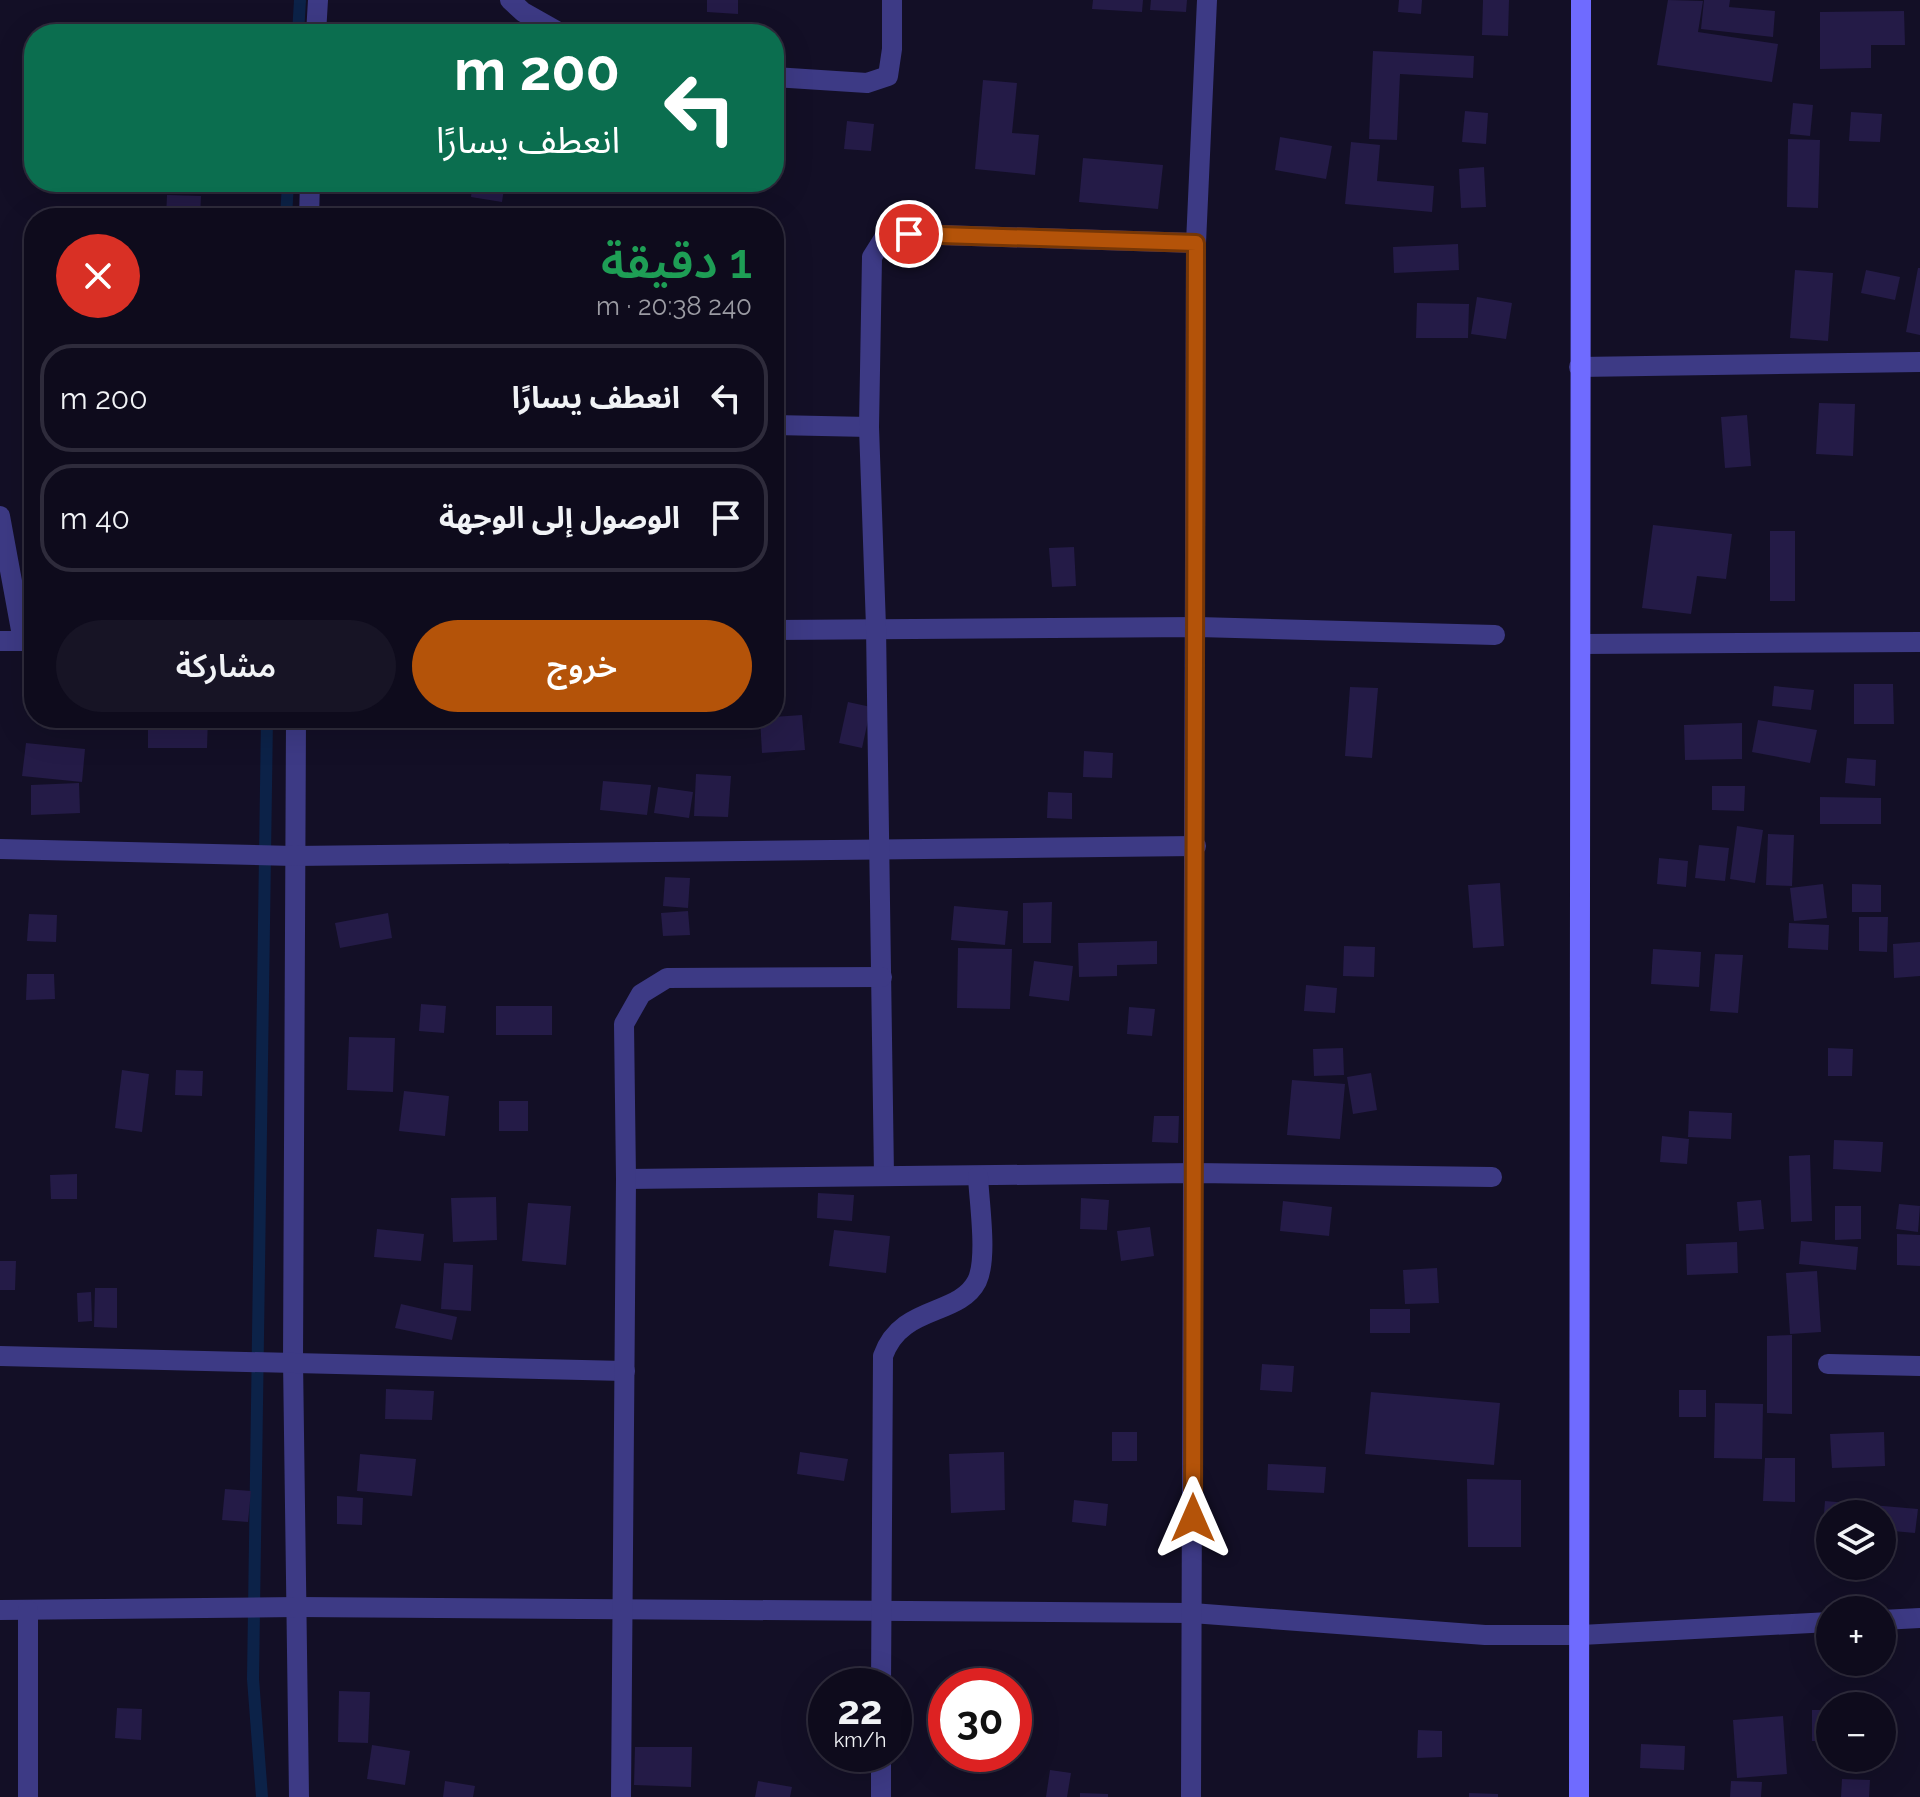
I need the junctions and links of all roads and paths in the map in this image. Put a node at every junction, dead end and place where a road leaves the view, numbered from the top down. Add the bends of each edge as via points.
1 (318, 0) edge
2 (510, 0) edge
3 (892, 0) edge
4 (1207, 0) edge
5 (1581, 0) edge
6 (317, 24) edge
7 (544, 24) edge
8 (784, 78) edge
9 (1196, 243) junction
10 (1920, 362) edge
11 (1579, 367) junction
12 (784, 425) edge
13 (869, 427) junction
14 (0, 516) edge
15 (24, 623) edge
16 (876, 627) junction
17 (1198, 627) junction
18 (784, 630) edge
19 (1495, 635) dead end
20 (0, 641) edge
21 (24, 641) edge
22 (1920, 642) edge
23 (1582, 644) junction
24 (296, 728) edge
25 (1196, 846) junction
26 (0, 849) edge
27 (879, 850) junction
28 (294, 856) junction
29 (882, 977) junction
30 (1195, 1173) junction
31 (884, 1176) junction
32 (978, 1176) junction
33 (1492, 1177) dead end
34 (626, 1179) junction
35 (0, 1356) edge
36 (293, 1360) junction
37 (1828, 1364) dead end
38 (1920, 1366) edge
39 (625, 1371) junction
40 (298, 1607) junction
41 (0, 1610) edge
42 (28, 1610) junction
43 (621, 1612) junction
44 (881, 1612) junction
45 (1192, 1613) junction
46 (1920, 1618) edge
47 (1896, 1619) edge
48 (1816, 1623) edge
49 (1581, 1635) junction
50 (881, 1668) edge
51 (881, 1772) edge
52 (28, 1797) edge
53 (299, 1797) edge
54 (621, 1797) edge
55 (881, 1797) edge
56 (1191, 1797) edge
57 (1579, 1797) edge

1 - 6 street
2 - 7 street
3 - 8 street via 888,76 867,83
4 - 9 street
5 - 11 main road
9 - 13 street via 909,234 884,238 872,257
9 - 17 street
10 - 11 street
11 - 23 main road
12 - 13 street
13 - 16 street
14 - 15 street
16 - 17 street
16 - 18 street
16 - 27 street
17 - 19 street
17 - 25 street
20 - 21 street
22 - 23 street
23 - 49 main road
24 - 28 street
25 - 27 street
25 - 30 street
26 - 28 street
27 - 28 street
27 - 29 street
28 - 36 street
29 - 31 street
29 - 34 street via 667,978 641,994 624,1024
30 - 32 street
30 - 33 street
30 - 45 street
31 - 32 street
31 - 34 street
32 - 44 street via 981,1265 976,1283 963,1296 904,1324 888,1340 883,1356
34 - 39 street
35 - 36 street
36 - 39 street
36 - 40 street
37 - 38 street
39 - 43 street
40 - 42 street
40 - 43 street
40 - 53 street
41 - 42 street
42 - 52 street
43 - 44 street
43 - 54 street
44 - 45 street
44 - 50 street
45 - 49 street via 1386,1629
45 - 56 street
46 - 47 street
48 - 49 street
49 - 57 main road
51 - 55 street

